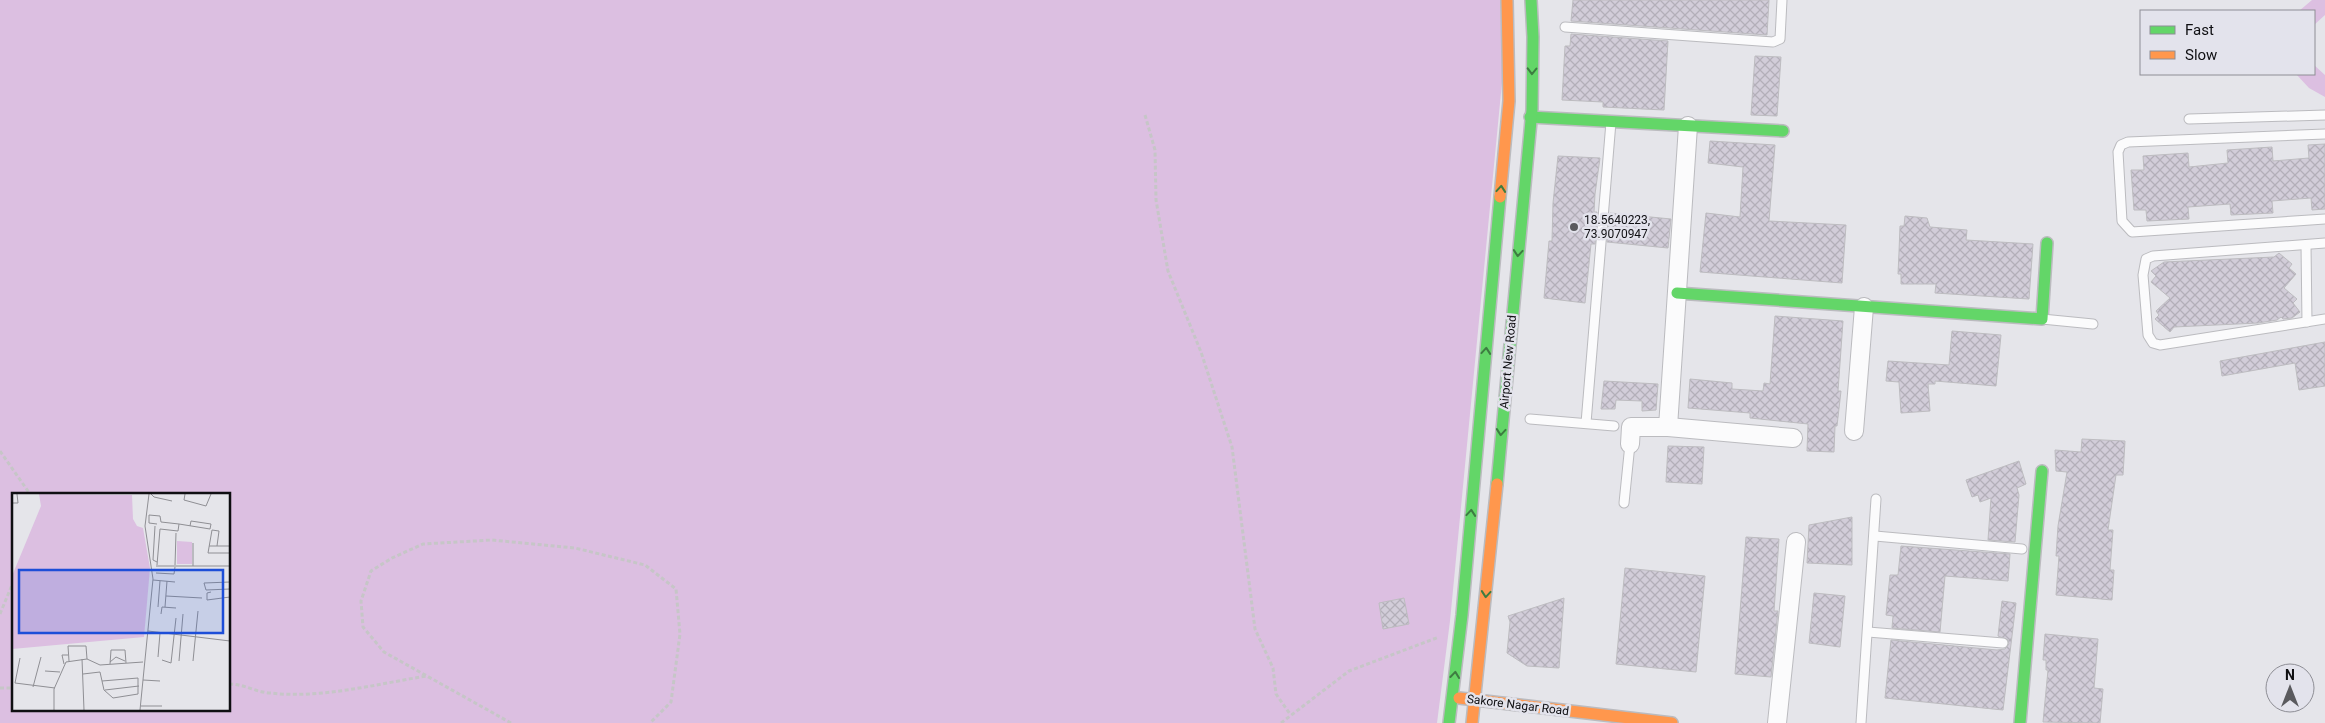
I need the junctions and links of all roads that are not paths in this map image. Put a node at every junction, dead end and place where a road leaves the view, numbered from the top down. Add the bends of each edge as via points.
1 (1507, 0) edge
2 (1531, 0) edge
3 (1782, 0) edge
4 (1565, 28) dead end
5 (2325, 115) edge
6 (1530, 117) junction
7 (2189, 119) dead end
8 (1611, 122) junction
9 (1688, 126) junction
10 (1783, 131) dead end
11 (2325, 134) edge
12 (2325, 219) edge
13 (2047, 242) dead end
14 (2325, 243) edge
15 (2306, 245) junction
16 (1678, 293) junction
17 (1864, 307) junction
18 (2042, 319) junction
19 (2325, 319) edge
20 (2308, 322) junction
21 (2093, 324) dead end
22 (1530, 419) dead end
23 (1586, 423) junction
24 (1614, 426) dead end
25 (1668, 426) junction
26 (1854, 431) dead end
27 (1793, 438) dead end
28 (1630, 444) joint
29 (2042, 471) dead end
30 (1876, 499) dead end
31 (1624, 503) dead end
32 (1875, 536) junction
33 (1796, 542) dead end
34 (2022, 549) dead end
35 (1868, 632) junction
36 (2004, 644) dead end
37 (1452, 698) junction
38 (1475, 700) junction
39 (1611, 719) edge
40 (1449, 723) edge
41 (1472, 723) edge
42 (1672, 723) edge
43 (1777, 723) edge
44 (1861, 723) edge
45 (2020, 723) edge

37 -> 1 main road, Airport New Road via 1509,101
2 -> 6 main road, Airport New Road
3 - 4 lane via 1782,32 1780,39 1774,42
5 - 7 lane
6 - 8 main road
6 -> 38 main road, Airport New Road
8 - 9 main road
8 - 23 lane
9 - 10 main road
9 - 16 street
11 - 12 lane via 2128,142 2118,152 2122,221 2132,232
13 - 18 main road
14 - 15 lane
15 - 20 lane
15 - 20 lane via 2153,256 2146,259 2143,275 2148,335 2153,343 2160,345
16 - 17 main road
16 - 25 street
17 - 18 main road
17 - 26 street
18 - 21 lane
19 - 20 lane
22 - 23 lane
23 - 24 lane
25 - 27 street
25 - 28 street via 1631,427
28 - 31 lane
29 - 45 main road
30 - 32 lane
32 - 34 lane
32 - 35 lane
33 - 43 street
35 - 36 lane
35 - 44 lane
37 - 38 main road, Sakore Nagar Road
37 - 40 main road, Airport New Road
38 - 39 main road, Sakore Nagar Road via 1561,716
38 - 41 main road, Airport New Road
39 - 42 main road, Sakore Nagar Road

